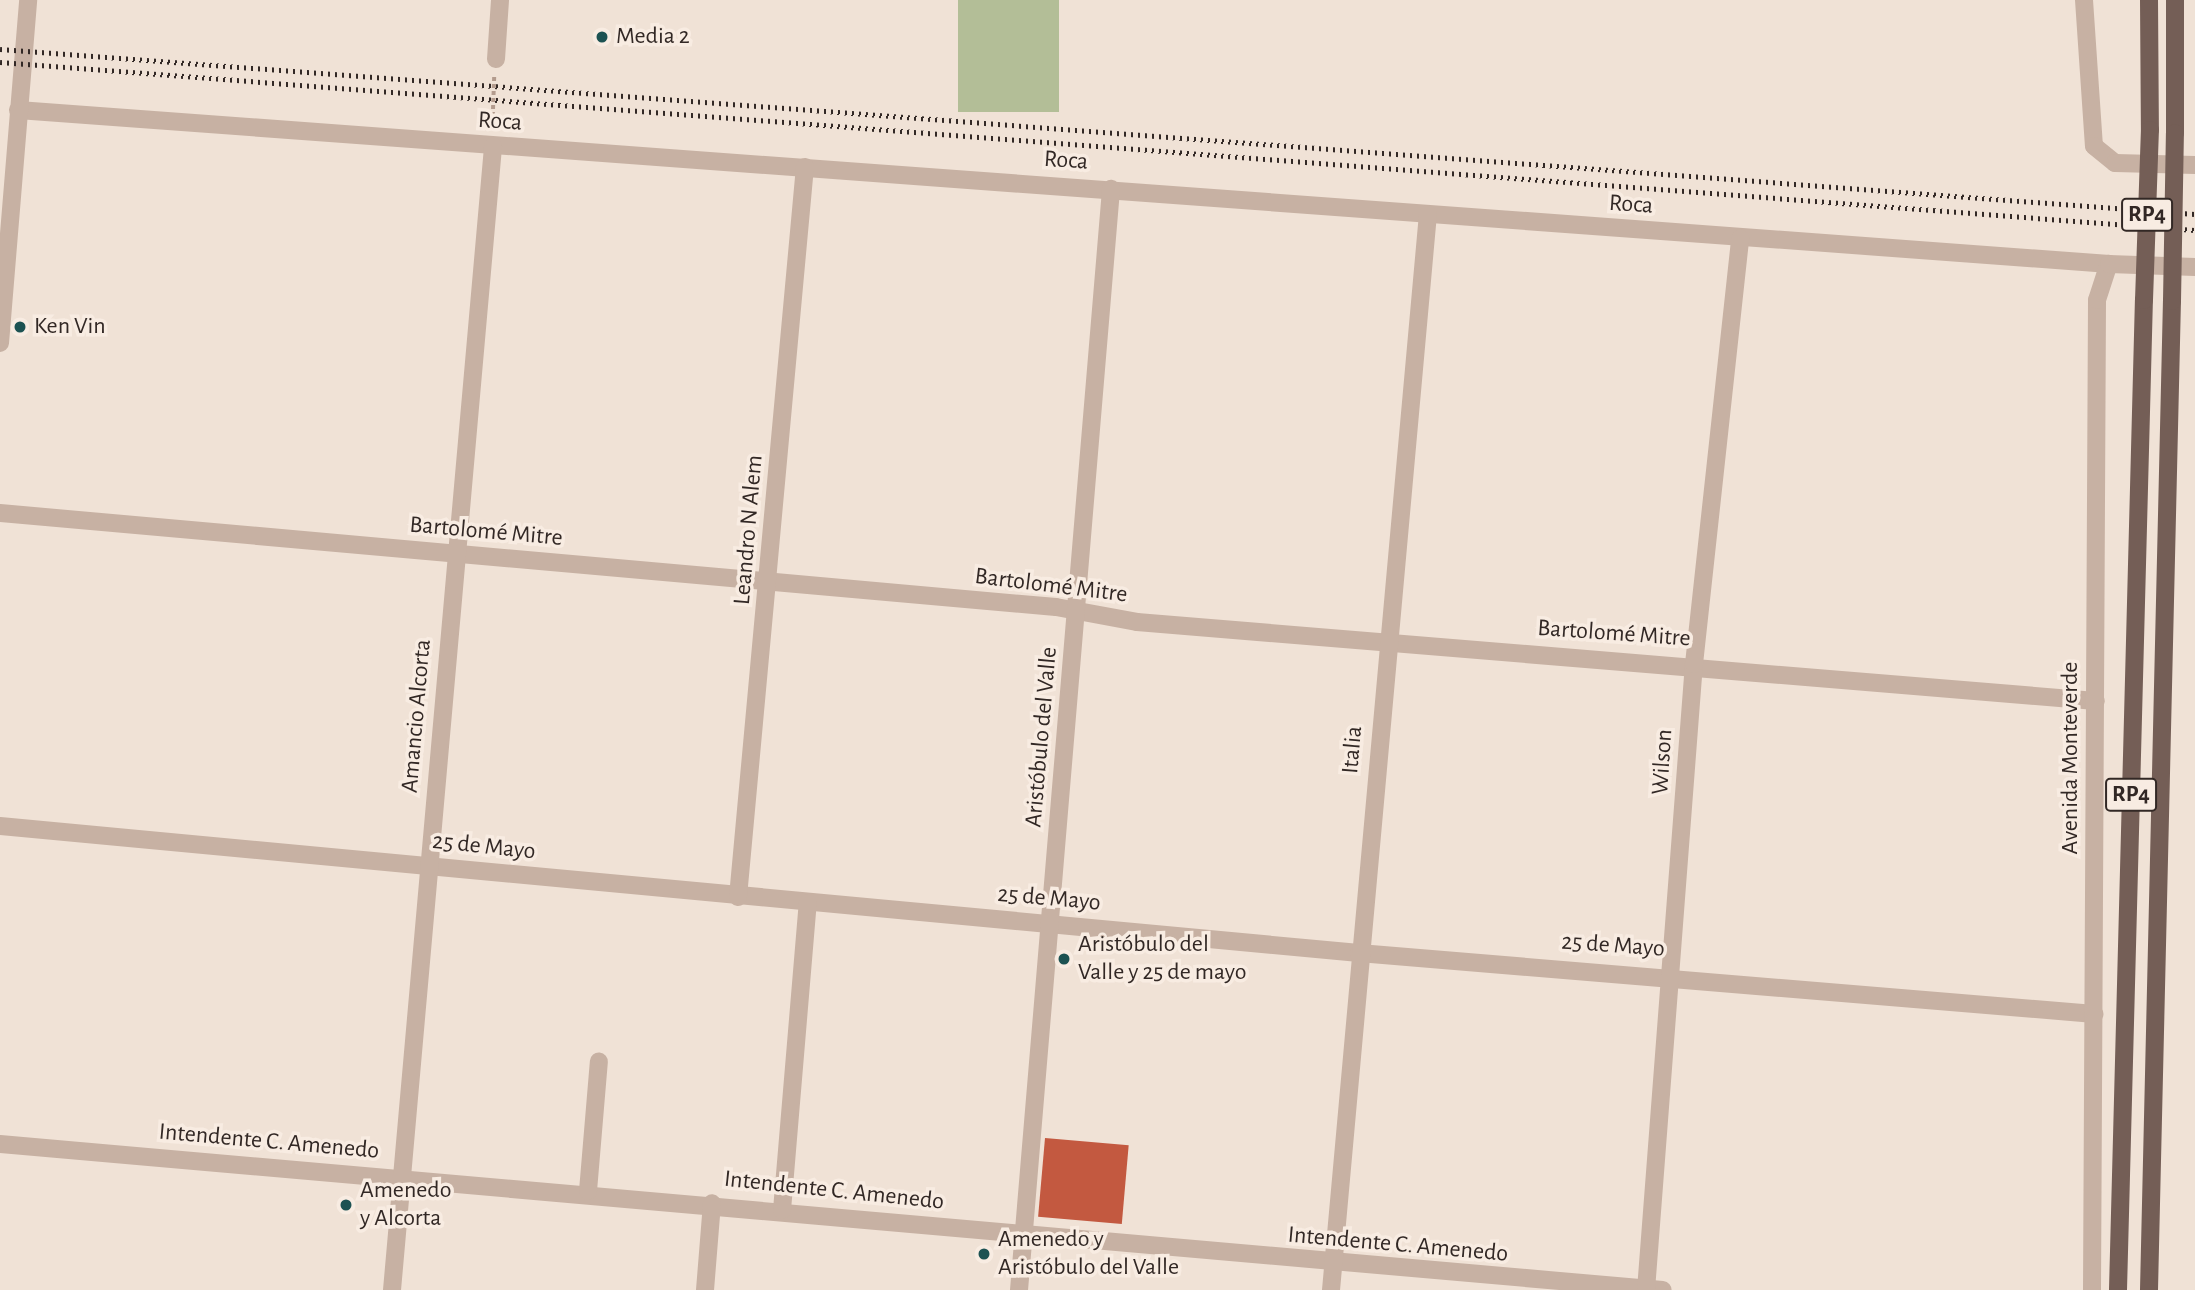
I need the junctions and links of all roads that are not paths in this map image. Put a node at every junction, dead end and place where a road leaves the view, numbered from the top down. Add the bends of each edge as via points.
1 (28, 0) edge
2 (500, 0) edge
3 (2084, 0) edge
4 (2149, 0) edge
5 (2175, 0) edge
6 (495, 64) road end
7 (18, 110) junction
8 (493, 137) junction
9 (2195, 165) edge
10 (805, 167) junction
11 (1111, 189) junction
12 (5, 198) edge
13 (1428, 214) junction
14 (1740, 238) junction
15 (2109, 264) junction
16 (2195, 267) edge
17 (0, 343) edge
18 (0, 513) edge
19 (456, 554) junction
20 (769, 583) junction
21 (1077, 611) junction
22 (1388, 643) junction
23 (1694, 664) junction
24 (2096, 701) junction
25 (0, 826) edge
26 (429, 866) junction
27 (738, 897) junction
28 (808, 903) junction
29 (1051, 923) junction
30 (1359, 953) junction
31 (1672, 974) junction
32 (2094, 1014) junction
33 (599, 1061) dead end
34 (0, 1144) edge
35 (402, 1177) junction
36 (588, 1191) junction
37 (712, 1203) junction
38 (782, 1210) junction
39 (1024, 1234) junction
40 (1333, 1266) junction
41 (1652, 1289) edge
42 (392, 1290) edge
43 (705, 1290) edge
44 (1019, 1290) edge
45 (1331, 1290) edge
46 (2092, 1290) edge
47 (2118, 1290) edge
48 (2149, 1290) edge

1 - 7 street
2 - 6 street
3 - 9 street via 2094,146 2115,163
4 - 47 main road, RP4, bridge via 2150,130
5 - 48 main road, RP4, bridge
7 - 8 street, Roca
7 - 12 street
8 - 10 street, Roca
8 - 19 street, Amancio Alcorta
10 - 11 street, Roca
10 - 20 street, Leandro N Alem
11 - 13 street, Roca
11 - 21 street, Aristóbulo del Valle
12 - 17 street
13 - 14 street, Roca
13 - 22 street, Italia
14 - 15 street, Roca
14 - 23 street, Wilson
15 - 16 street
15 - 24 street, Avenida Monteverde via 2097,300
18 - 19 street, Bartolomé Mitre
19 - 20 street, Bartolomé Mitre
19 - 26 street, Amancio Alcorta
20 - 21 street, Bartolomé Mitre
20 - 27 street, Leandro N Alem
21 - 22 street, Bartolomé Mitre
21 - 29 street, Aristóbulo del Valle
22 - 23 street, Bartolomé Mitre
22 - 30 street, Italia
23 - 24 street, Bartolomé Mitre
23 - 31 street, Wilson
24 - 32 street, Avenida Monteverde
25 - 26 street, 25 de Mayo
26 - 27 street, 25 de Mayo
26 - 35 street, Amancio Alcorta
27 - 28 street, 25 de Mayo
28 - 29 street, 25 de Mayo
28 - 38 street
29 - 30 street, 25 de Mayo
29 - 39 street, Aristóbulo del Valle
30 - 31 street, 25 de Mayo
30 - 40 street, Italia
31 - 32 street, 25 de Mayo
31 - 41 street, Wilson
32 - 46 street, Avenida Monteverde
33 - 36 street
34 - 35 street, Intendente C. Amenedo
35 - 36 street, Intendente C. Amenedo
35 - 42 street, Amancio Alcorta
36 - 37 street, Intendente C. Amenedo
37 - 38 street, Intendente C. Amenedo
37 - 43 street
38 - 39 street, Intendente C. Amenedo
39 - 40 street, Intendente C. Amenedo
39 - 44 street, Aristóbulo del Valle
40 - 41 street, Intendente C. Amenedo
40 - 45 street, Italia

